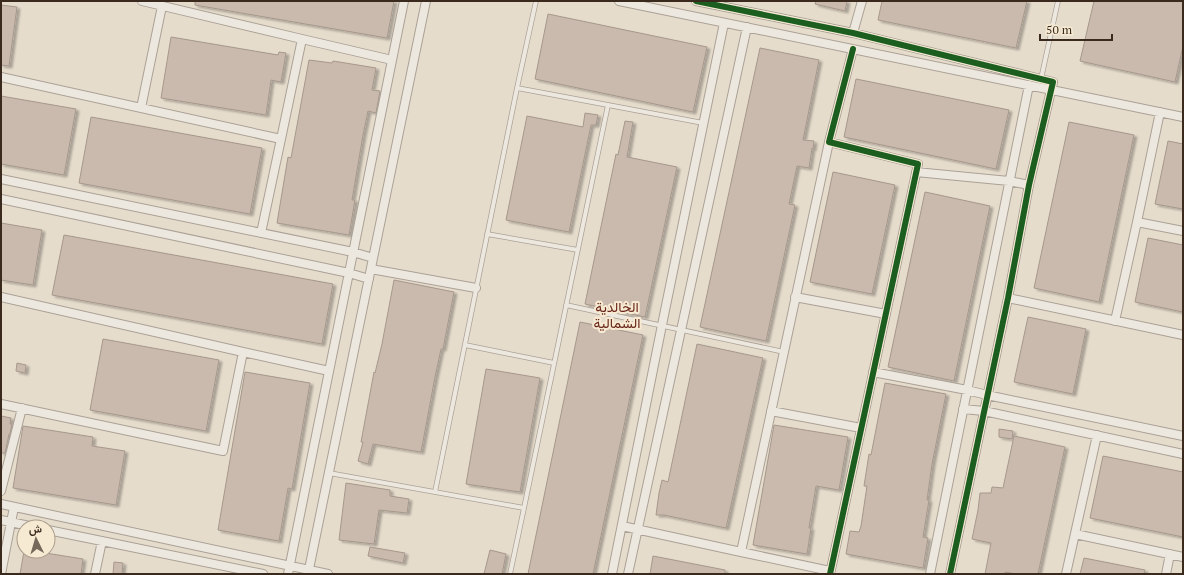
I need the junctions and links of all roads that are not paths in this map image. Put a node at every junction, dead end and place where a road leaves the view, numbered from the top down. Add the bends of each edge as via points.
1 (142, 1) edge
2 (404, 1) edge
3 (426, 1) edge
4 (536, 1) edge
5 (619, 1) edge
6 (696, 1) edge
7 (862, 1) edge
8 (1058, 1) edge
9 (162, 6) junction
10 (724, 23) junction
11 (747, 28) junction
12 (854, 32) junction
13 (302, 39) junction
14 (853, 49) junction
15 (392, 60) junction
16 (1, 77) edge
17 (1041, 79) junction
18 (1029, 85) junction
19 (516, 88) junction
20 (1052, 90) junction
21 (608, 105) junction
22 (141, 108) junction
23 (1160, 112) junction
24 (1183, 117) edge
25 (704, 123) junction
26 (281, 139) junction
27 (829, 142) junction
28 (916, 172) junction
29 (1, 179) edge
30 (1009, 181) junction
31 (1029, 185) junction
32 (1, 199) edge
33 (1137, 222) junction
34 (1183, 231) edge
35 (261, 233) junction
36 (487, 234) junction
37 (578, 250) junction
38 (353, 252) junction
39 (373, 258) junction
40 (371, 269) junction
41 (349, 273) junction
42 (369, 279) junction
43 (476, 288) junction
44 (1, 297) edge
45 (796, 297) junction
46 (1008, 298) junction
47 (566, 305) junction
48 (886, 314) junction
49 (1115, 321) junction
50 (662, 325) junction
51 (682, 331) junction
52 (1183, 335) edge
53 (465, 345) junction
54 (243, 352) junction
55 (784, 352) junction
56 (554, 363) junction
57 (329, 371) junction
58 (873, 372) junction
59 (967, 390) junction
60 (987, 395) junction
61 (1, 404) edge
62 (22, 408) junction
63 (963, 409) junction
64 (771, 411) junction
65 (984, 411) junction
66 (861, 428) junction
67 (1096, 435) junction
68 (1183, 436) edge
69 (1183, 454) edge
70 (329, 473) junction
71 (1, 490) edge
72 (435, 492) junction
73 (1, 504) edge
74 (14, 507) junction
75 (524, 508) junction
76 (1, 520) edge
77 (12, 522) junction
78 (16, 523) edge
79 (622, 526) junction
80 (638, 530) junction
81 (56, 532) edge
82 (1075, 534) junction
83 (102, 541) junction
84 (741, 552) junction
85 (1170, 554) junction
86 (1183, 557) edge
87 (289, 570) edge
88 (309, 572) edge
89 (830, 573) edge
90 (1, 574) edge
91 (95, 574) edge
92 (263, 574) edge
93 (328, 574) edge
94 (510, 574) edge
95 (612, 574) edge
96 (628, 574) edge
97 (930, 574) edge
98 (950, 574) edge
99 (1066, 574) edge
100 (1166, 574) edge

1 - 9 street
2 - 15 street
3 - 39 street
4 - 19 lane
5 - 10 street
6 - 12 street
7 - 12 street
8 - 17 lane
9 - 13 street
9 - 22 street
10 - 11 street
10 - 25 street
11 - 14 street
11 - 51 street
12 - 17 street
13 - 15 street
13 - 26 street
14 - 18 street
14 - 27 street
15 - 38 street
16 - 22 street
17 - 20 street via 1053,82
18 - 20 street
18 - 30 street
19 - 21 lane
19 - 36 lane
20 - 23 street
20 - 31 street
21 - 25 lane
21 - 37 lane
22 - 26 street
23 - 24 street
23 - 33 street
25 - 50 street
26 - 35 street
27 - 28 street via 918,164
27 - 45 street
28 - 30 street
28 - 48 street
29 - 35 street
30 - 31 street
30 - 59 street
31 - 46 street
32 - 41 street
33 - 34 street
33 - 49 street
35 - 38 street
36 - 37 lane
36 - 43 lane
37 - 47 lane
38 - 39 street
38 - 41 street
39 - 40 street
40 - 42 street
40 - 43 street
41 - 42 street
41 - 57 street
42 - 70 street
43 - 53 lane
44 - 54 street
45 - 48 street
45 - 55 street
46 - 49 street
46 - 60 street
47 - 50 lane
47 - 56 lane
48 - 58 street
49 - 52 street
50 - 51 lane
50 - 79 street
51 - 55 lane
51 - 80 street
53 - 56 lane
53 - 72 lane
54 - 57 street
54 - 62 street via 223,451
55 - 64 street
56 - 75 lane
57 - 87 street
58 - 59 street
58 - 66 street
59 - 60 street
59 - 63 street
60 - 65 street
60 - 68 street
61 - 62 street
62 - 71 street
63 - 65 street
63 - 97 street
64 - 66 street
64 - 84 street
65 - 67 street
65 - 98 street
66 - 89 street
67 - 69 street
67 - 82 street
70 - 72 lane
70 - 88 street
72 - 75 lane
73 - 74 street
74 - 77 street
74 - 87 street
75 - 94 lane
76 - 77 street
77 - 78 street
77 - 90 street
79 - 80 street
79 - 95 street
80 - 84 street
80 - 96 street
81 - 83 street
82 - 85 street
82 - 99 street
83 - 91 street
83 - 92 street
84 - 89 street
85 - 86 street
85 - 100 street
87 - 88 street
88 - 93 street

